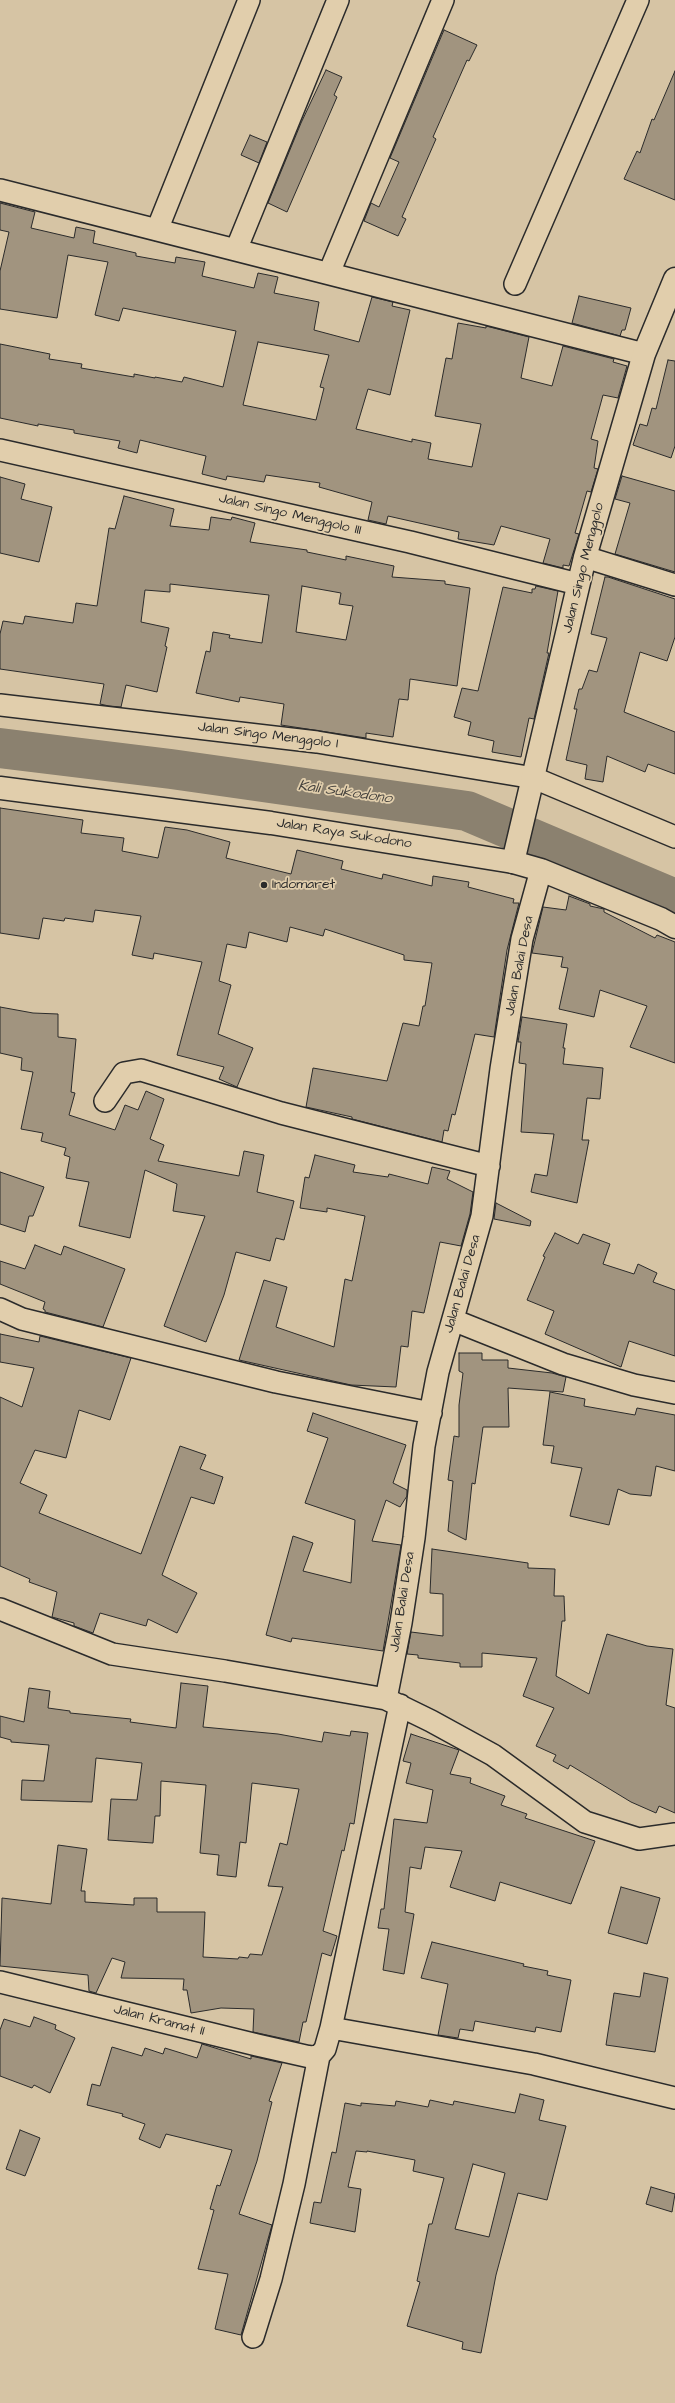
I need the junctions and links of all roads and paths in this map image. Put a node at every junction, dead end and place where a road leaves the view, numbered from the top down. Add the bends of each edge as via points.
1 (249, 0) edge
2 (338, 0) edge
3 (443, 0) edge
4 (638, 0) edge
5 (0, 190) edge
6 (158, 230) junction
7 (236, 250) junction
8 (329, 273) junction
9 (675, 279) edge
10 (515, 284) dead end
11 (644, 354) junction
12 (0, 450) edge
13 (585, 557) junction
14 (578, 584) junction
15 (675, 585) edge
16 (0, 704) edge
17 (532, 786) junction
18 (0, 788) edge
19 (675, 837) edge
20 (514, 857) junction
21 (541, 870) junction
22 (675, 927) edge
23 (105, 1101) dead end
24 (489, 1166) junction
25 (0, 1309) edge
26 (453, 1320) junction
27 (675, 1392) edge
28 (431, 1413) junction
29 (0, 1609) edge
30 (393, 1702) junction
31 (675, 1834) edge
32 (0, 1982) edge
33 (331, 2028) junction
34 (319, 2056) junction
35 (675, 2098) edge
36 (253, 2337) dead end

1 - 6 street
2 - 7 street
3 - 8 street
4 - 10 street
5 - 6 street
6 - 7 street
7 - 8 street
8 - 11 street
9 - 11 main road, Jalan Singo Menggolo
11 - 13 main road, Jalan Singo Menggolo
12 - 14 street, Jalan Singo Menggolo III via 410,542
13 - 14 main road, Jalan Singo Menggolo
13 - 15 street
14 - 17 main road, Jalan Singo Menggolo
16 - 17 street, Jalan Singo Menggolo I via 317,742
17 - 19 street, Jalan Singo Menggolo I
17 - 20 main road, Jalan Singo Menggolo
18 - 20 main road, Jalan Raya Sukodono
20 - 21 main road, Jalan Raya Sukodono
21 - 22 main road, Jalan Raya Sukodono
21 - 24 street, Jalan Balai Desa via 522,940 501,1069
23 - 24 street via 124,1073 141,1070 281,1113
24 - 26 street, Jalan Balai Desa via 482,1216
25 - 28 street via 22,1319 276,1382
26 - 27 street via 563,1364 634,1385
26 - 28 street, Jalan Balai Desa via 438,1372
28 - 30 street, Jalan Balai Desa via 424,1446
29 - 30 street via 112,1654 225,1671
30 - 31 street via 493,1755 585,1822 639,1839
30 - 33 street, Jalan Balai Desa
32 - 34 street, Jalan Kramat II via 257,2045 310,2057
33 - 34 street, Jalan Balai Desa via 325,2049
33 - 35 street via 534,2064
34 - 36 street, Jalan Balai Desa via 294,2184

